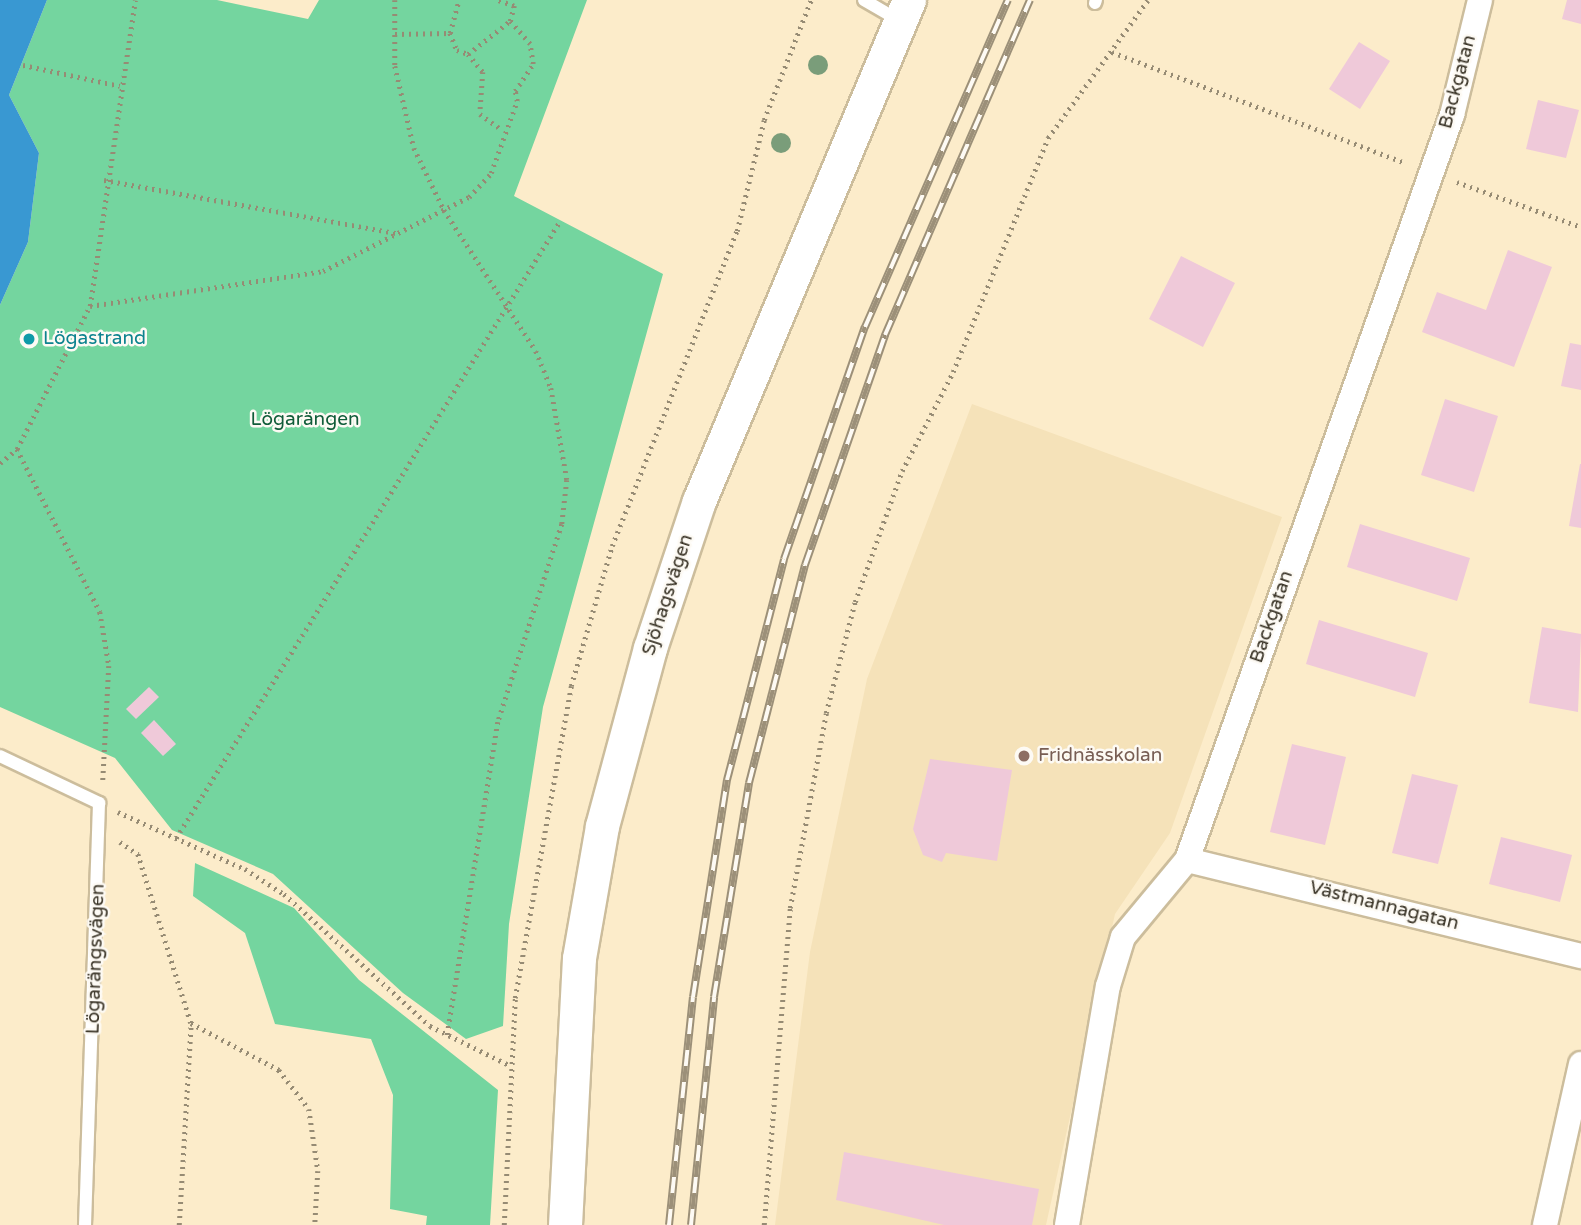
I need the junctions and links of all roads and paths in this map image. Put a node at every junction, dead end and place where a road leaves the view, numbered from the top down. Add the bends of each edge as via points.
1 (135, 0) edge
2 (395, 0) edge
3 (459, 0) edge
4 (497, 0) edge
5 (811, 0) edge
6 (864, 0) edge
7 (1148, 0) edge
8 (1480, 0) edge
9 (904, 11) edge
10 (510, 21) junction
11 (450, 33) junction
12 (395, 34) junction
13 (1112, 52) junction
14 (468, 54) junction
15 (23, 65) dead end
16 (120, 86) junction
17 (502, 130) junction
18 (1431, 173) junction
19 (104, 180) junction
20 (444, 210) junction
21 (560, 221) dead end
22 (1581, 227) edge
23 (396, 233) junction
24 (508, 304) junction
25 (90, 306) junction
26 (17, 449) junction
27 (0, 463) edge
28 (0, 756) edge
29 (99, 803) junction
30 (101, 829) junction
31 (177, 838) junction
32 (1187, 860) junction
33 (1581, 956) edge
34 (191, 1023) junction
35 (446, 1037) junction
36 (1581, 1064) edge
37 (511, 1066) junction
38 (85, 1225) edge
39 (179, 1225) edge
40 (315, 1225) edge
41 (504, 1225) edge
42 (565, 1225) edge
43 (764, 1225) edge
44 (1067, 1225) edge
45 (1545, 1225) edge

1 - 16 path
2 - 12 path
3 - 11 path
4 - 10 path via 514,6
5 - 37 path via 764,120 737,231 612,546 571,686 528,901
6 - 9 lane
7 - 13 path
8 - 18 street, Backgatan
9 - 42 main road, Sjöhagsvägen via 699,501 650,648 602,826 579,958
10 - 14 path
10 - 17 path via 530,44 533,64 519,82 513,112
11 - 12 path
11 - 14 path via 457,50
12 - 20 path via 402,110
13 - 18 path
13 - 43 path via 1048,138 953,372 902,471 855,602 826,713 790,908
14 - 17 path via 483,72 480,114
15 - 16 path
16 - 19 path
17 - 20 path via 491,173 469,197
18 - 22 path
18 - 32 street, Backgatan
19 - 23 path
19 - 25 path
20 - 23 path
20 - 24 path
21 - 24 path
23 - 25 path via 323,271
24 - 31 path
24 - 35 path via 551,388 567,480 562,524 498,722
25 - 26 path
26 - 27 path
26 - 29 path via 100,612 109,666
28 - 29 lane
29 - 30 lane, Lögarängsvägen
29 - 31 path
30 - 34 path via 138,854
30 - 38 lane, Lögarängsvägen
31 - 35 path via 284,894
32 - 33 street, Västmannagatan
32 - 44 street, Backgatan via 1123,937 1108,986
34 - 39 path
34 - 40 path via 279,1070 309,1110 318,1171
35 - 37 path
36 - 45 street
37 - 41 path

